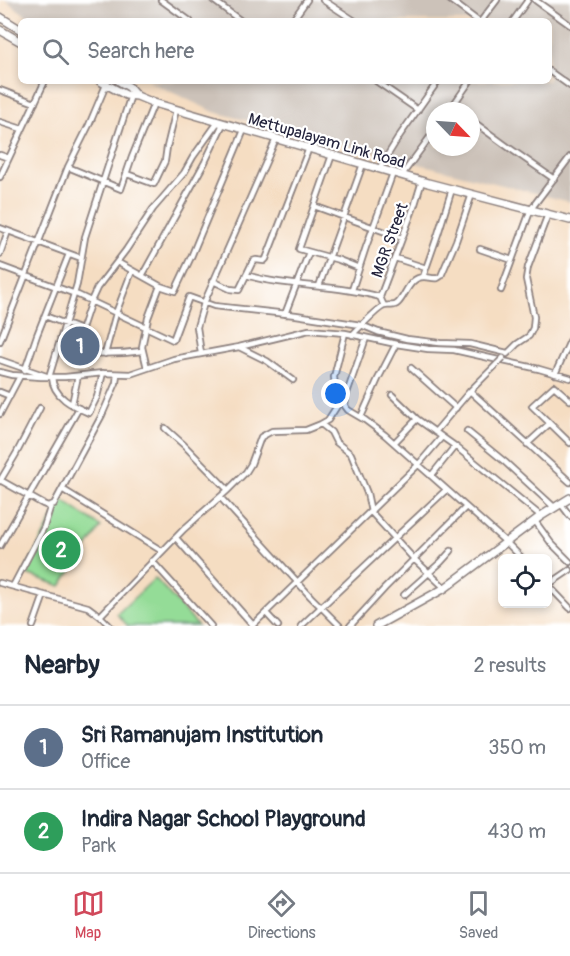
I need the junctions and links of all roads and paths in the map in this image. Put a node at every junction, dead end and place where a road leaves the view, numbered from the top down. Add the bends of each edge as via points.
1 (161, 0) edge
2 (213, 0) edge
3 (307, 0) edge
4 (323, 0) edge
5 (450, 0) edge
6 (497, 0) edge
7 (528, 0) edge
8 (535, 0) edge
9 (0, 18) edge
10 (185, 18) edge
11 (238, 18) edge
12 (294, 18) edge
13 (350, 18) edge
14 (475, 18) edge
15 (482, 18) edge
16 (515, 18) edge
17 (570, 25) edge
18 (18, 28) edge
19 (0, 30) edge
20 (18, 40) edge
21 (552, 73) edge
22 (44, 84) edge
23 (103, 84) edge
24 (105, 84) edge
25 (124, 84) edge
26 (380, 84) edge
27 (436, 84) edge
28 (468, 84) edge
29 (570, 86) edge
30 (0, 90) edge
31 (134, 96) junction
32 (456, 102) edge
33 (35, 103) junction
34 (154, 103) junction
35 (176, 110) junction
36 (418, 110) junction
37 (0, 122) edge
38 (220, 123) junction
39 (480, 127) edge
40 (22, 129) junction
41 (244, 130) junction
42 (276, 139) junction
43 (426, 143) edge
44 (309, 148) junction
45 (0, 155) edge
46 (332, 155) junction
47 (570, 157) edge
48 (9, 158) junction
49 (363, 164) junction
50 (68, 167) junction
51 (379, 169) junction
52 (393, 172) junction
53 (127, 174) junction
54 (402, 176) junction
55 (0, 177) edge
56 (554, 178) junction
57 (422, 181) junction
58 (103, 182) junction
59 (452, 189) junction
60 (472, 194) junction
61 (314, 206) junction
62 (531, 209) junction
63 (548, 214) junction
64 (343, 216) junction
65 (570, 220) edge
66 (373, 227) junction
67 (0, 228) edge
68 (8, 231) junction
69 (402, 238) junction
70 (39, 243) junction
71 (480, 249) dead end
72 (309, 252) junction
73 (0, 254) edge
74 (69, 254) junction
75 (329, 257) junction
76 (81, 258) junction
77 (395, 258) junction
78 (512, 261) junction
79 (117, 262) junction
80 (0, 266) edge
81 (359, 268) junction
82 (426, 268) junction
83 (132, 271) junction
84 (246, 275) junction
85 (25, 276) junction
86 (142, 276) junction
87 (423, 277) junction
88 (213, 281) junction
89 (296, 284) junction
90 (160, 286) junction
91 (319, 286) junction
92 (56, 287) junction
93 (352, 290) junction
94 (501, 290) dead end
95 (73, 293) junction
96 (380, 297) junction
97 (91, 300) junction
98 (204, 303) junction
99 (384, 306) junction
100 (116, 313) junction
101 (285, 314) junction
102 (45, 316) junction
103 (65, 324) junction
104 (361, 325) junction
105 (146, 327) junction
106 (81, 330) junction
107 (345, 333) junction
108 (352, 335) junction
109 (366, 338) junction
110 (0, 340) edge
111 (570, 341) edge
112 (396, 344) junction
113 (239, 347) junction
114 (58, 350) junction
115 (142, 351) junction
116 (74, 352) junction
117 (201, 353) junction
118 (105, 354) junction
119 (507, 354) junction
120 (0, 360) edge
121 (147, 368) junction
122 (411, 368) dead end
123 (25, 370) junction
124 (0, 372) edge
125 (103, 373) junction
126 (117, 374) junction
127 (555, 374) junction
128 (20, 376) junction
129 (78, 376) junction
130 (51, 377) junction
131 (570, 378) edge
132 (293, 380) dead end
133 (470, 391) junction
134 (0, 392) edge
135 (392, 395) dead end
136 (10, 396) junction
137 (570, 400) edge
138 (72, 404) junction
139 (342, 404) junction
140 (40, 408) dead end
141 (79, 408) junction
142 (456, 408) junction
143 (0, 414) edge
144 (361, 417) junction
145 (417, 418) junction
146 (321, 424) junction
147 (549, 424) junction
148 (165, 428) dead end
149 (467, 431) dead end
150 (435, 432) junction
151 (441, 438) junction
152 (394, 443) junction
153 (570, 443) edge
154 (527, 444) junction
155 (454, 446) junction
156 (418, 465) junction
157 (431, 476) junction
158 (0, 481) edge
159 (570, 482) edge
160 (62, 489) junction
161 (228, 490) junction
162 (446, 490) junction
163 (29, 495) junction
164 (220, 497) junction
165 (570, 498) edge
166 (51, 506) junction
167 (558, 506) junction
168 (466, 507) junction
169 (371, 512) junction
170 (570, 516) edge
171 (538, 519) junction
172 (394, 537) junction
173 (176, 538) junction
174 (507, 543) junction
175 (0, 546) edge
176 (162, 551) junction
177 (451, 551) dead end
178 (518, 554) edge
179 (414, 559) junction
180 (152, 561) junction
181 (570, 562) edge
182 (570, 570) edge
183 (429, 573) junction
184 (298, 582) junction
185 (552, 582) edge
186 (0, 583) edge
187 (13, 586) junction
188 (445, 588) junction
189 (552, 589) edge
190 (44, 595) junction
191 (404, 595) dead end
192 (321, 607) junction
193 (570, 608) edge
194 (266, 613) junction
195 (100, 616) junction
196 (253, 625) edge
197 (33, 626) edge
198 (110, 626) edge
199 (211, 626) edge
200 (278, 626) edge
201 (301, 626) edge
202 (340, 626) edge
203 (350, 626) edge
204 (376, 626) edge

1 - 10 street
2 - 11 street
3 - 12 street
4 - 13 street
5 - 14 street
6 - 15 street
7 - 16 street
8 - 17 street
9 - 18 street
19 - 20 street
21 - 29 street
22 - 33 street
23 - 50 street
24 - 31 street
25 - 31 street, Mettupalayam Link Road
26 - 36 street
27 - 36 street
28 - 32 street
30 - 33 street
31 - 34 street, Mettupalayam Link Road
31 - 58 street
33 - 40 street
34 - 35 street, Mettupalayam Link Road
34 - 53 street
35 - 38 street, Mettupalayam Link Road
35 - 53 street via 165,161 154,184
36 - 51 street
37 - 40 street
38 - 41 street, Mettupalayam Link Road
38 - 79 street
38 - 86 street via 205,162
39 - 56 street
40 - 48 street
41 - 42 street, Mettupalayam Link Road
41 - 90 street via 175,291
42 - 44 street, Mettupalayam Link Road
42 - 88 street
43 - 54 street
44 - 46 street, Mettupalayam Link Road
44 - 84 street via 266,259 253,261
45 - 48 street
46 - 49 street, Mettupalayam Link Road
46 - 61 street
47 - 56 street
48 - 55 street
49 - 51 street, Mettupalayam Link Road
49 - 64 street
50 - 58 street
50 - 70 street
51 - 52 street, Mettupalayam Link Road
52 - 54 street, Mettupalayam Link Road
52 - 66 street
53 - 58 street via 122,189
54 - 57 street, Mettupalayam Link Road
56 - 62 street
57 - 59 street, Mettupalayam Link Road
57 - 69 street, MGR Street
58 - 76 street
59 - 60 street, Mettupalayam Link Road
59 - 82 street
60 - 62 street, Mettupalayam Link Road
60 - 87 street via 441,276
61 - 64 street
61 - 72 street via 299,249
62 - 63 street, Mettupalayam Link Road
62 - 78 street
63 - 65 street, Mettupalayam Link Road
63 - 119 street via 526,279 533,328
64 - 66 street
64 - 75 street
66 - 69 street
66 - 81 street
67 - 68 street
68 - 70 street
68 - 73 street
69 - 77 street, MGR Street
70 - 74 street
70 - 85 street
71 - 78 street
72 - 75 street
72 - 89 street
74 - 76 street
74 - 92 street
75 - 81 street
75 - 91 street
76 - 95 street
77 - 82 street
77 - 96 street, MGR Street
78 - 94 street
79 - 83 street
79 - 97 street
80 - 85 street
81 - 93 street
82 - 87 street
83 - 86 street
83 - 100 street
84 - 88 street via 236,291
84 - 89 street
85 - 92 street
85 - 110 street
86 - 90 street
87 - 99 street via 411,283 398,304
88 - 98 street
89 - 91 street
89 - 101 street
90 - 105 street
91 - 93 street
92 - 95 street
92 - 102 street
93 - 96 street
95 - 97 street
95 - 103 street
96 - 99 street, MGR Street
97 - 100 street
97 - 106 street
98 - 101 street
98 - 105 street via 189,297 173,340
98 - 117 street via 197,327
99 - 104 street
100 - 105 street
100 - 118 street
101 - 104 street
102 - 103 street
102 - 123 street
103 - 106 street
103 - 114 street
104 - 108 street
104 - 119 street via 407,339 470,344
105 - 115 street
106 - 116 street
107 - 108 street
107 - 113 street via 309,330
107 - 139 street via 334,377 337,401
108 - 109 street
109 - 112 street
109 - 139 street
111 - 127 street
112 - 127 street via 454,350
112 - 144 street
113 - 117 street
113 - 132 street
114 - 116 street
114 - 130 street
115 - 118 street
115 - 121 street
116 - 118 street
117 - 121 street
119 - 133 street, bridge
120 - 123 street
121 - 126 street
122 - 142 street
123 - 130 street
124 - 128 street
125 - 126 street
125 - 129 street
125 - 141 street via 89,413
126 - 160 street via 106,408
127 - 131 street
128 - 130 street
128 - 136 street
129 - 130 street
129 - 138 street
130 - 138 street via 59,396
133 - 142 street
133 - 154 street
134 - 136 street
135 - 145 street
136 - 143 street
137 - 147 street via 555,386 532,406
138 - 141 street
139 - 144 street
139 - 146 street
140 - 158 street
141 - 163 street
142 - 150 street
144 - 152 street
145 - 150 street
145 - 152 street
146 - 161 street via 306,430 272,431 261,437 251,464
146 - 169 street via 351,454
147 - 153 street
147 - 154 street
148 - 161 street
149 - 167 street
150 - 151 street
151 - 155 street
151 - 156 street
152 - 156 street
154 - 159 street
155 - 157 street
155 - 171 street
156 - 157 street
156 - 169 street
157 - 162 street
158 - 163 street
160 - 166 street
160 - 176 street
161 - 164 street
162 - 168 street
162 - 172 street
163 - 166 street
163 - 175 street
164 - 173 street
164 - 184 street
165 - 167 street
166 - 187 street
167 - 170 street
167 - 171 street
168 - 174 street
168 - 179 street
169 - 172 street
169 - 184 street
171 - 174 street
171 - 181 street via 551,543
172 - 179 street
172 - 192 street
173 - 176 street
173 - 196 street
174 - 178 street
174 - 188 street
176 - 180 street
177 - 183 street
179 - 183 street
179 - 203 street
180 - 195 street
180 - 199 street
182 - 185 street
183 - 188 street
183 - 191 street
184 - 192 street
184 - 194 street
186 - 187 street
187 - 190 street
188 - 204 street
189 - 193 street
190 - 195 street via 88,608
190 - 197 street
192 - 201 street
192 - 202 street
194 - 196 street
194 - 200 street
195 - 198 street

